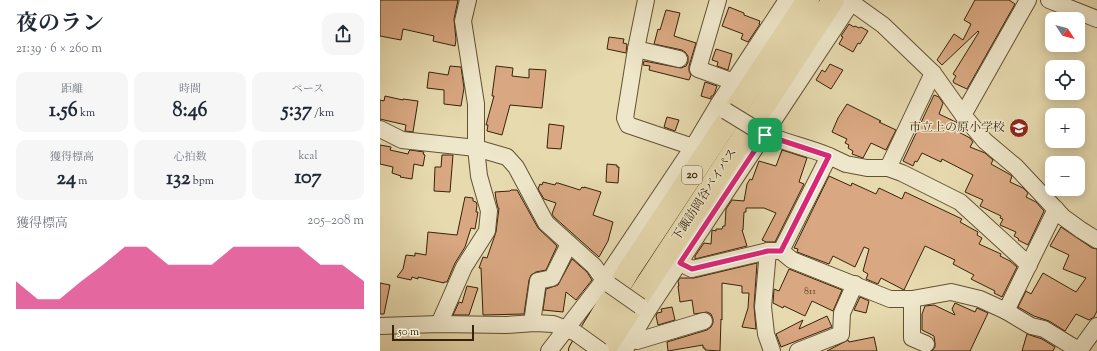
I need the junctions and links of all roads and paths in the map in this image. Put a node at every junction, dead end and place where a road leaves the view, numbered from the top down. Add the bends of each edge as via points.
1 (468, 0) edge
2 (646, 0) edge
3 (718, 0) edge
4 (787, 0) edge
5 (808, 0) edge
6 (1028, 0) edge
7 (1049, 0) edge
8 (846, 1) edge
9 (1097, 19) edge
10 (636, 49) junction
11 (679, 59) dead end
12 (933, 73) junction
13 (734, 82) junction
14 (722, 108) junction
15 (963, 115) junction
16 (380, 129) edge
17 (761, 132) junction
18 (692, 147) junction
19 (476, 148) junction
20 (829, 156) junction
21 (888, 168) junction
22 (1056, 209) junction
23 (1097, 240) edge
24 (569, 244) junction
25 (775, 251) junction
26 (680, 263) junction
27 (1029, 264) junction
28 (607, 282) junction
29 (855, 284) junction
30 (912, 299) junction
31 (644, 308) junction
32 (1006, 311) junction
33 (533, 316) dead end
34 (704, 321) dead end
35 (439, 324) junction
36 (380, 326) edge
37 (1097, 326) edge
38 (566, 331) edge
39 (638, 342) edge
40 (926, 344) dead end
41 (549, 351) edge
42 (602, 351) edge
43 (624, 351) edge
44 (772, 351) edge
45 (798, 351) edge

1 - 19 street via 463,21 476,104
2 - 10 street
3 - 13 street via 698,69
4 - 13 street
5 - 38 highway, 下諏訪岡谷バイパス / 20 via 629,270
6 - 15 street
7 - 9 street
8 - 12 street via 883,25
8 - 17 street
8 - 42 highway, 下諏訪岡谷バイパス / 20
10 - 11 street
10 - 18 street via 625,118 628,125
12 - 15 street
12 - 21 street
13 - 14 street
14 - 17 street, bridge
14 - 18 street
15 - 22 street via 985,141 1016,167
16 - 19 street via 402,140
17 - 20 street
17 - 26 street
18 - 28 street
19 - 24 street via 507,157 516,167 546,223
19 - 35 street via 478,176 489,211 487,231 464,267
20 - 21 street via 846,164
20 - 25 street
21 - 27 street via 960,202
22 - 23 street via 1080,230
22 - 27 street
24 - 28 street via 594,266
24 - 33 street via 552,278 538,281
25 - 26 street via 692,269
25 - 29 street
25 - 44 street via 763,307 766,334
26 - 31 street
27 - 32 street
28 - 31 street, bridge
28 - 38 street
29 - 30 street via 890,299
29 - 45 street via 842,313 841,334
30 - 32 street via 951,292 980,299
30 - 40 street via 912,338
31 - 39 street
32 - 37 street via 1030,326 1044,329 1075,348 1081,348
34 - 39 street
35 - 36 street
35 - 38 street via 535,323
38 - 41 street
38 - 42 street, bridge
39 - 43 street

